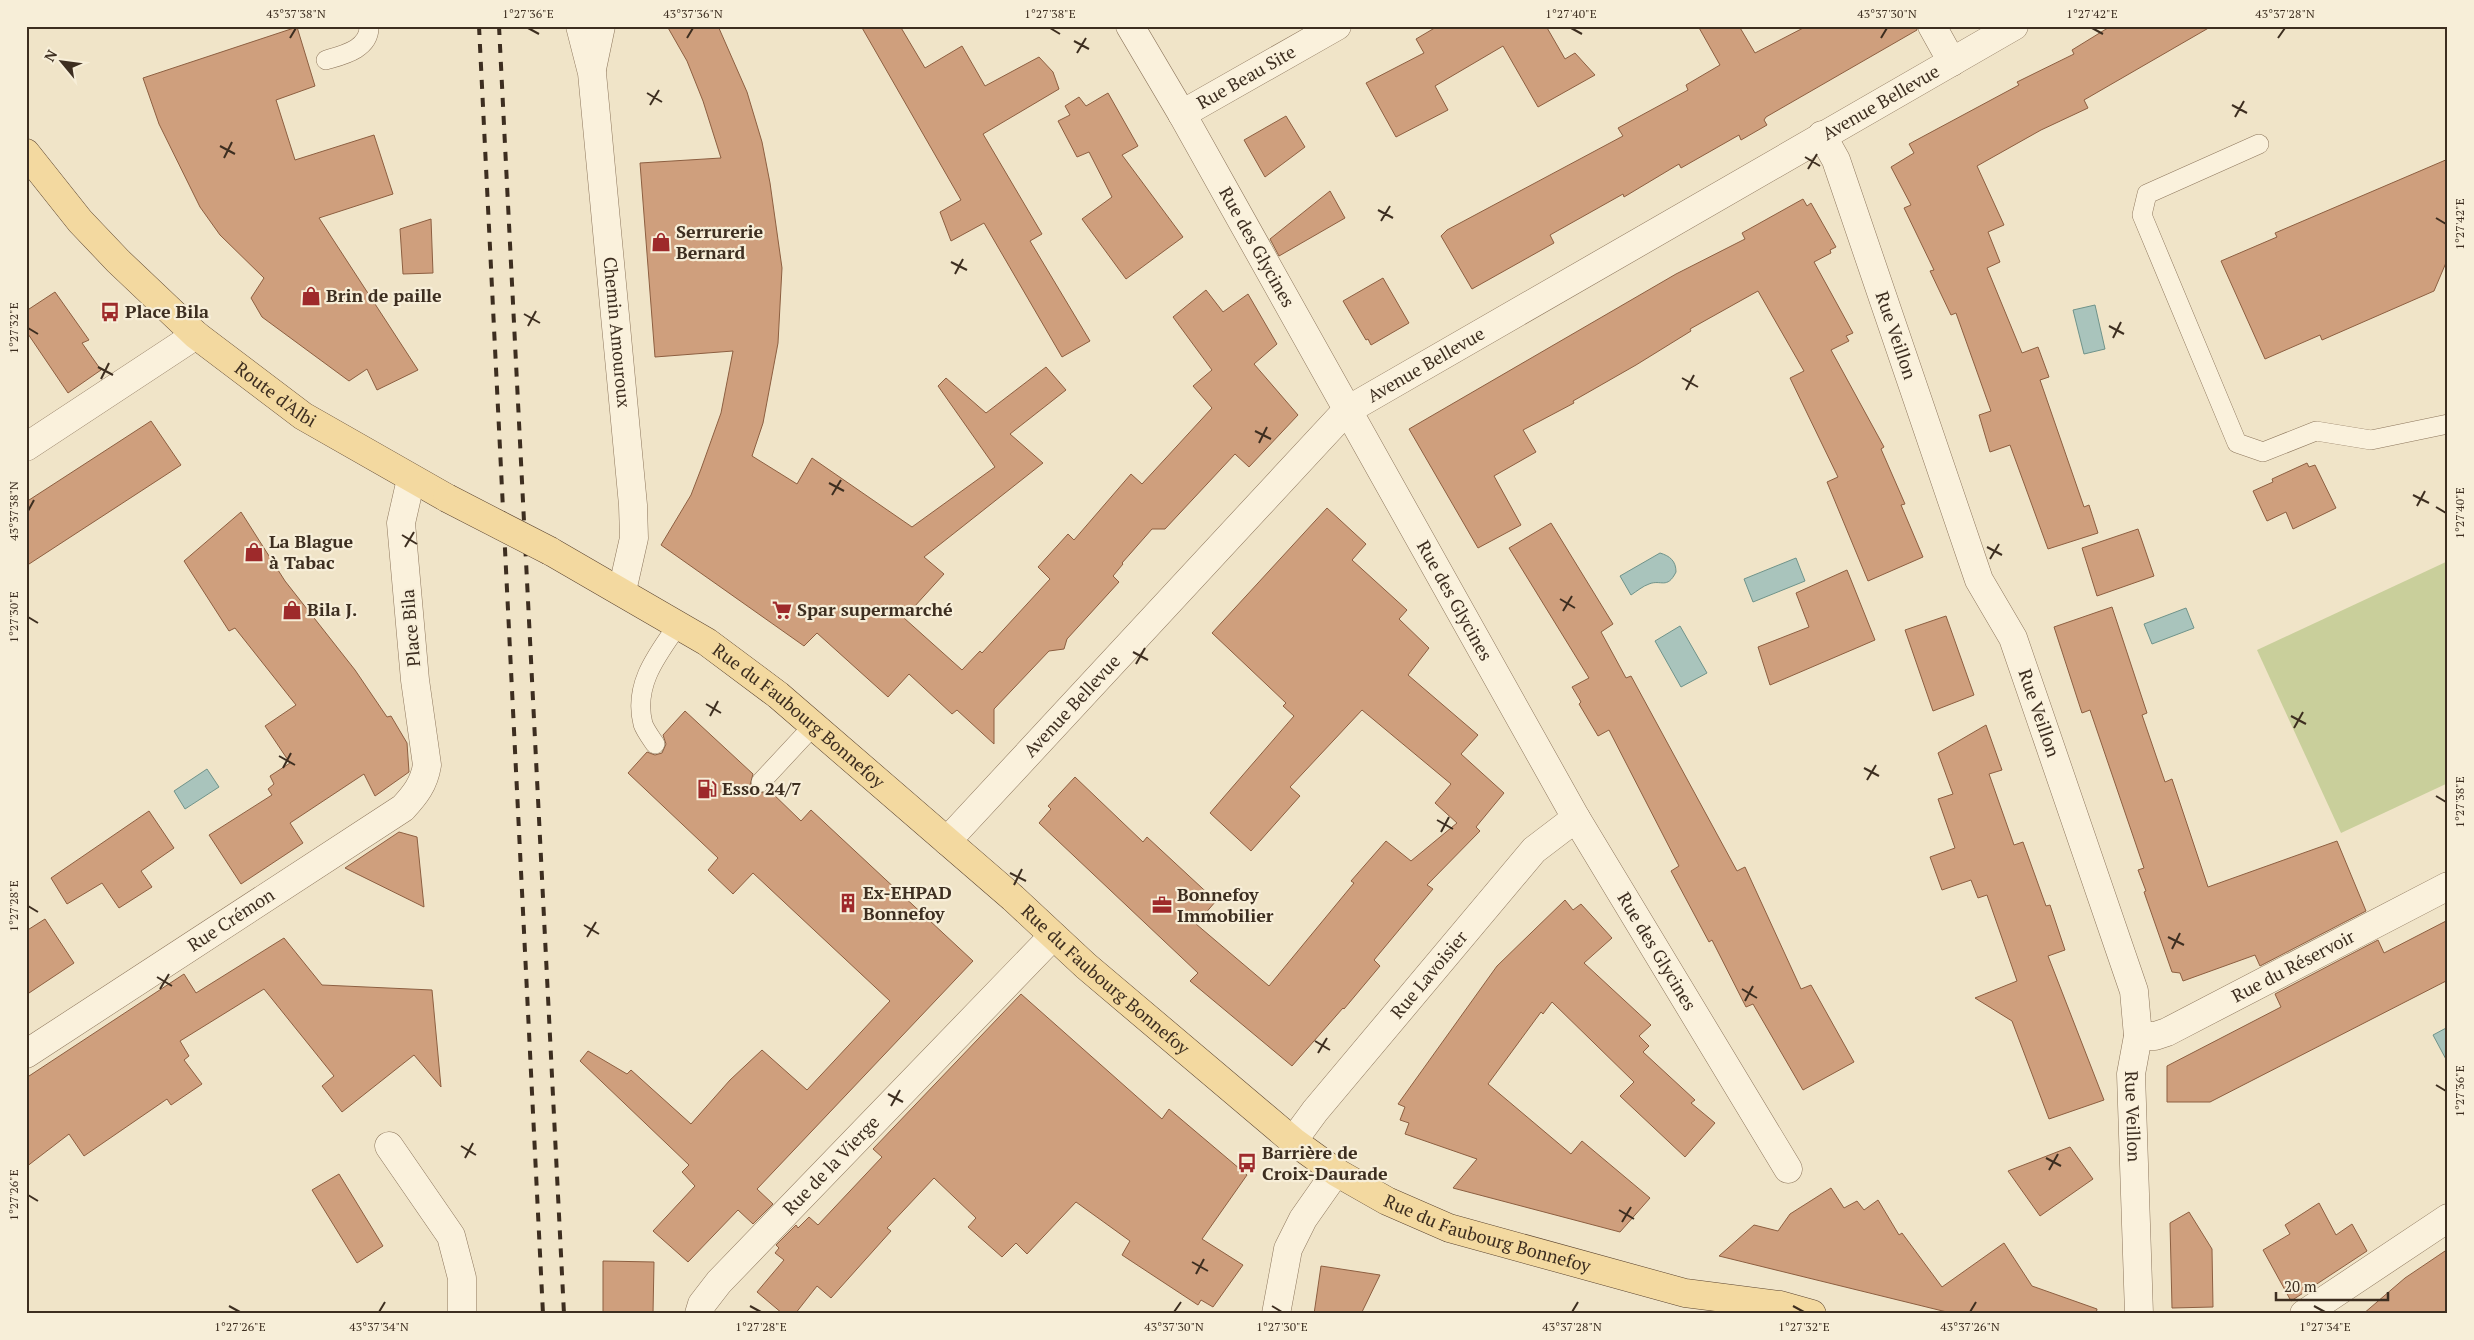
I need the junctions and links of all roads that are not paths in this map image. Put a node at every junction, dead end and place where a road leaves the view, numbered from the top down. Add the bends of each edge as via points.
1 (369, 26) edge
2 (580, 26) edge
3 (601, 26) edge
4 (1130, 26) edge
5 (1337, 26) edge
6 (1932, 26) edge
7 (2014, 26) edge
8 (326, 60) dead end
9 (1952, 62) junction
10 (592, 72) junction
11 (1182, 114) junction
12 (1822, 135) junction
13 (2259, 144) dead end
14 (26, 153) edge
15 (196, 335) junction
16 (1346, 411) junction
17 (2448, 424) edge
18 (26, 447) edge
19 (410, 479) junction
20 (577, 567) joint
21 (622, 591) junction
22 (678, 625) junction
23 (814, 724) junction
24 (655, 744) dead end
25 (425, 776) joint
26 (761, 782) dead end
27 (1576, 818) junction
28 (947, 841) junction
29 (2448, 886) edge
30 (1053, 936) junction
31 (2138, 1036) junction
32 (26, 1054) edge
33 (1293, 1141) junction
34 (389, 1146) dead end
35 (1788, 1170) dead end
36 (1336, 1172) junction
37 (2448, 1218) edge
38 (1685, 1293) junction
39 (462, 1314) edge
40 (698, 1314) edge
41 (1276, 1314) edge
42 (1731, 1314) edge
43 (1812, 1314) edge
44 (2139, 1314) edge
45 (2304, 1314) edge

1 - 8 lane via 364,43 350,53
2 - 10 street, Chemin Amouroux
3 - 10 street, Chemin Amouroux
4 - 11 street, Rue des Glycines
5 - 11 street, Rue Beau Site
6 - 9 street
7 - 9 street, Avenue Bellevue
9 - 12 street, Avenue Bellevue
10 - 21 street, Chemin Amouroux via 633,505 634,538
11 - 16 street, Rue des Glycines
12 - 16 street, Avenue Bellevue
12 - 31 street, Rue Veillon via 1836,160 1979,580 2016,648 2134,990
13 - 17 lane via 2147,194 2142,215 2237,443 2263,452 2316,430 2371,440
14 - 15 main road, Route d'Albi via 80,221
15 - 18 street
15 - 19 main road, Route d'Albi via 303,416
16 - 27 street, Rue des Glycines
16 - 28 street, Avenue Bellevue
19 - 20 main road, Route d'Albi, bridge
19 - 25 street, Place Bila via 402,523 415,680 427,765
20 - 21 main road, Rue du Faubourg Bonnefoy
21 - 22 main road, Rue du Faubourg Bonnefoy
22 - 23 main road, Rue du Faubourg Bonnefoy via 707,642
22 - 24 lane via 650,664 641,693 643,725
23 - 26 lane
23 - 28 main road, Rue du Faubourg Bonnefoy
25 - 32 street, Rue Crémon via 418,792 403,808
27 - 33 street, Rue Lavoisier via 1534,850
27 - 35 street, Rue des Glycines
28 - 30 main road, Rue du Faubourg Bonnefoy
29 - 31 street, Rue du Réservoir via 2168,1032
30 - 33 main road, Rue du Faubourg Bonnefoy
30 - 40 street, Rue de la Vierge via 719,1282
31 - 44 street, Rue Veillon via 2131,1074
33 - 36 main road, Rue du Faubourg Bonnefoy
34 - 39 street via 451,1236 462,1278
36 - 38 main road, Rue du Faubourg Bonnefoy via 1387,1201 1449,1228
36 - 41 street via 1303,1219 1288,1249
37 - 45 street
38 - 42 main road, Rue du Faubourg Bonnefoy
38 - 43 main road, Rue du Faubourg Bonnefoy via 1780,1305

